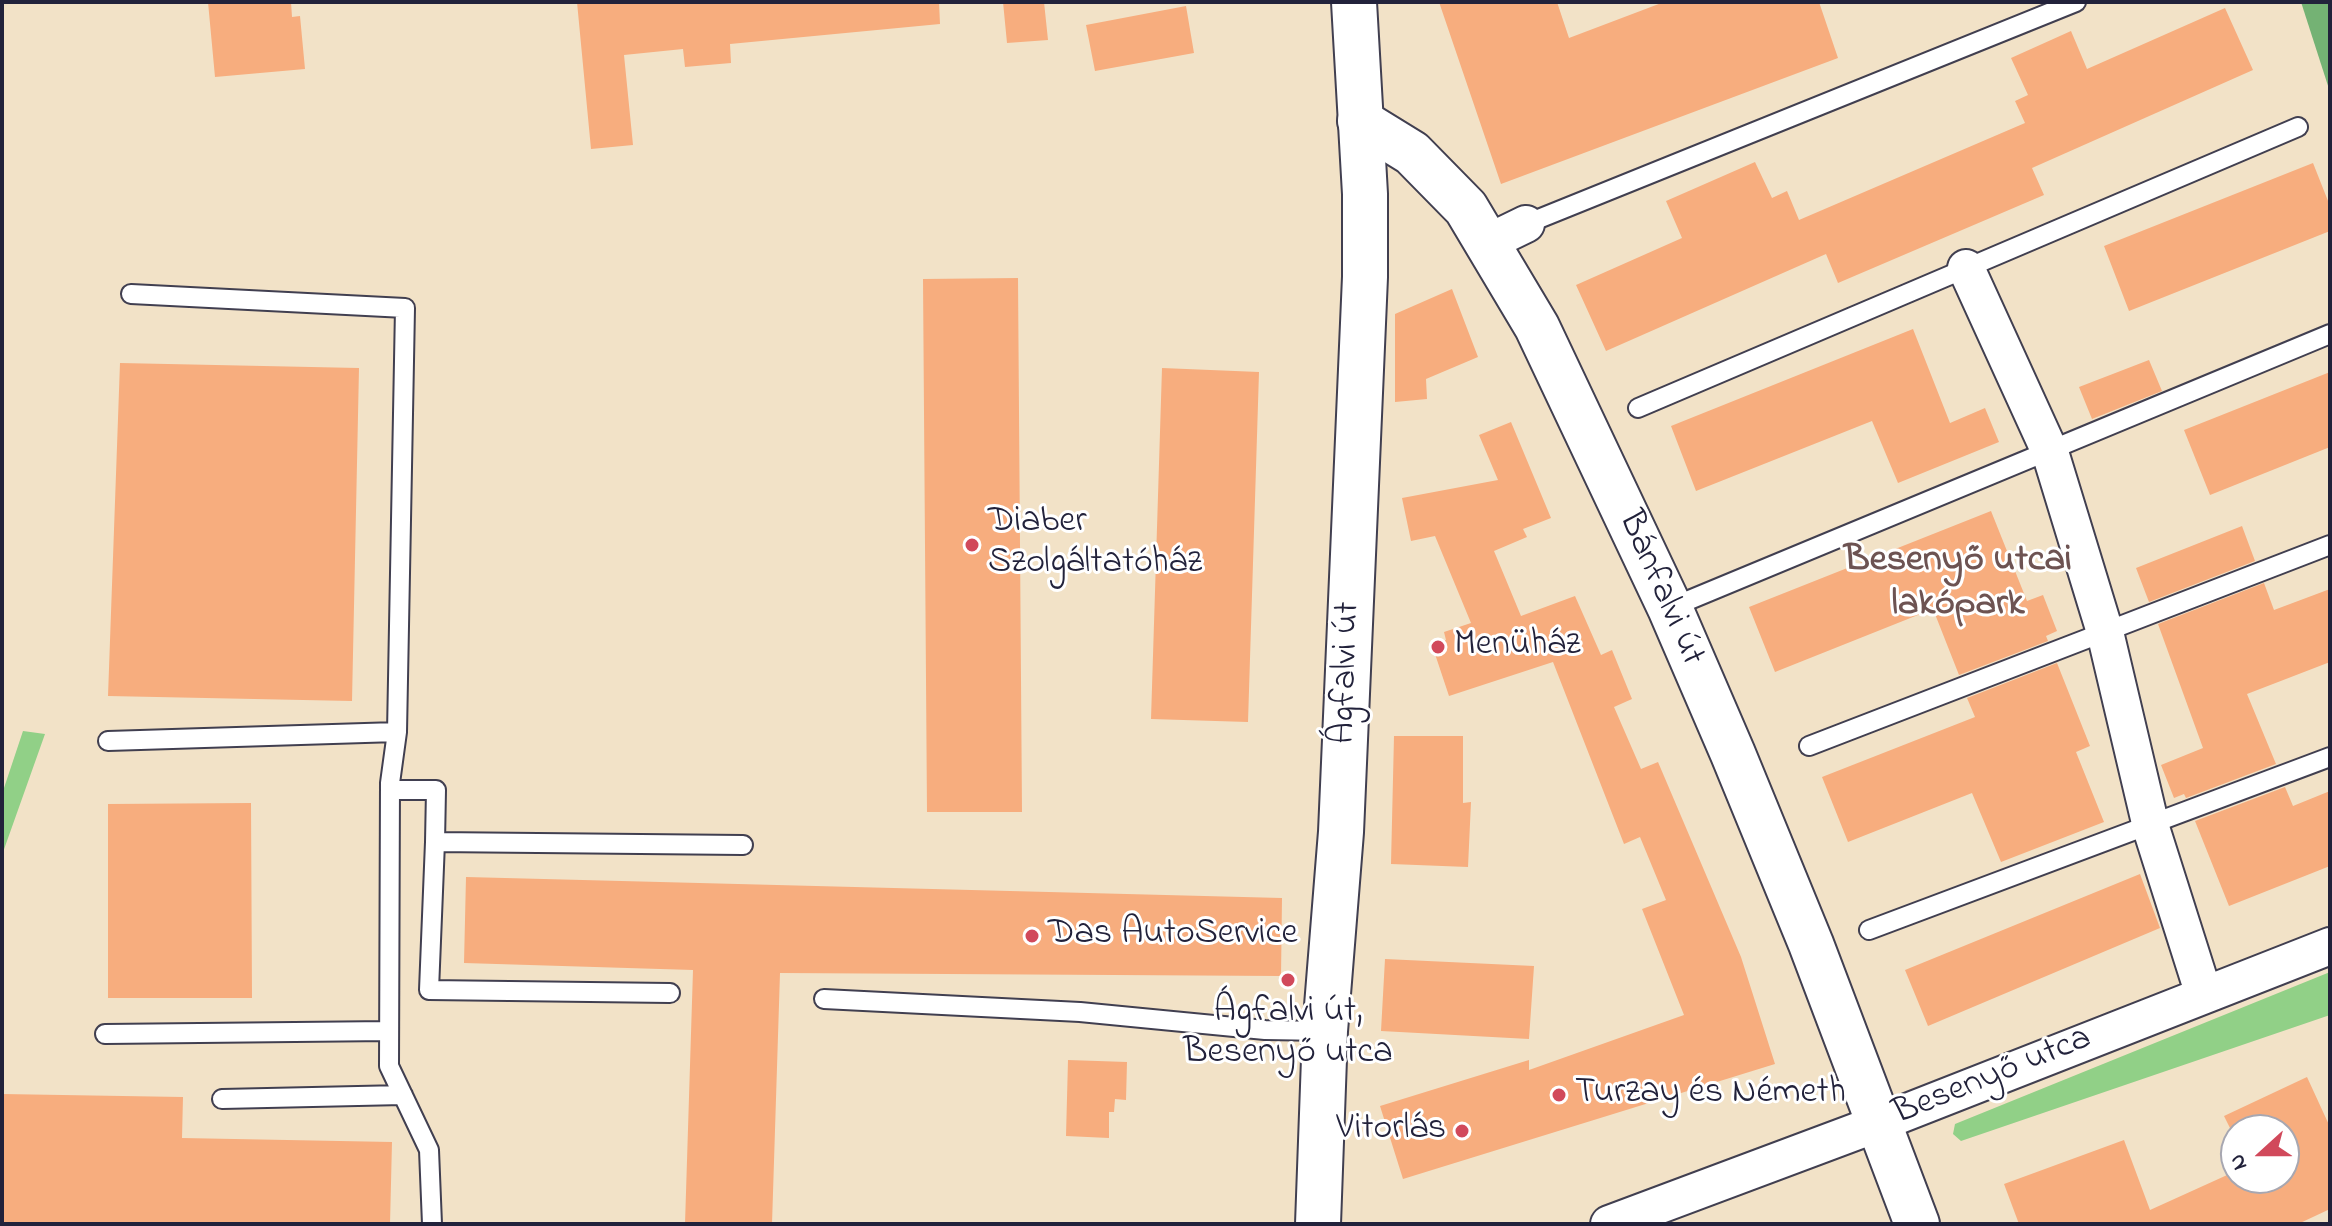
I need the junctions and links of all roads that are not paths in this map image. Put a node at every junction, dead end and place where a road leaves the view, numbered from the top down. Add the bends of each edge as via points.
1 (1354, 2) edge
2 (2076, 2) edge
3 (1360, 121) junction
4 (2298, 127) dead end
5 (1507, 233) junction
6 (1966, 268) junction
7 (131, 294) dead end
8 (2330, 334) edge
9 (1638, 408) dead end
10 (2050, 452) junction
11 (2330, 545) edge
12 (1670, 608) junction
13 (2105, 632) junction
14 (397, 732) junction
15 (108, 741) dead end
16 (1809, 746) dead end
17 (2330, 757) edge
18 (390, 786) junction
19 (2151, 824) junction
20 (435, 842) junction
21 (743, 845) dead end
22 (1869, 930) dead end
23 (2330, 946) edge
24 (670, 993) dead end
25 (2204, 995) junction
26 (824, 999) dead end
27 (389, 1031) junction
28 (1325, 1031) junction
29 (105, 1034) dead end
30 (403, 1095) junction
31 (222, 1099) dead end
32 (1879, 1123) junction
33 (432, 1224) edge
34 (1318, 1224) edge
35 (1609, 1224) edge
36 (1917, 1224) edge

1 - 3 street
2 - 5 lane
3 - 5 street, Bánfalvi út via 1412,153
3 - 28 street, Ágfalvi út via 1365,277 1341,832
4 - 6 lane
5 - 12 street, Bánfalvi út via 1537,327
6 - 9 lane
6 - 10 street
7 - 14 lane via 405,308
8 - 10 lane
10 - 12 lane
10 - 13 street
11 - 13 lane
12 - 32 street, Bánfalvi út via 1811,944
13 - 16 lane
13 - 19 street
14 - 15 lane
14 - 18 lane
17 - 19 lane
18 - 20 lane via 436,790
18 - 27 lane
19 - 22 lane
19 - 25 street
20 - 21 lane
20 - 24 lane via 429,990
23 - 25 street, Besenyő utca
25 - 32 street, Besenyő utca
26 - 28 lane
27 - 29 lane
27 - 30 lane via 389,1066
28 - 34 street, Ágfalvi út
30 - 31 lane
30 - 33 lane via 429,1150
32 - 35 street, Besenyő utca
32 - 36 street, Bánfalvi út

